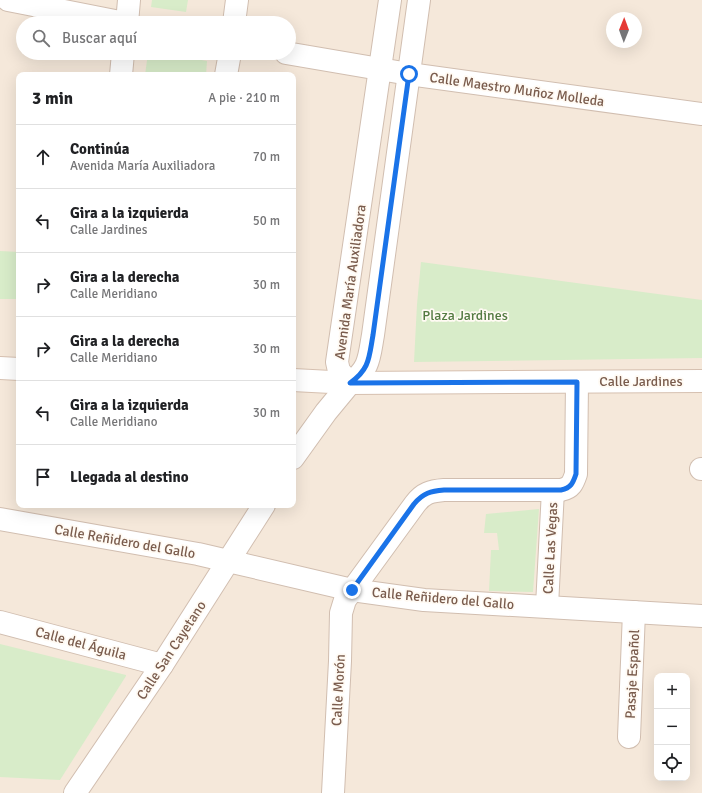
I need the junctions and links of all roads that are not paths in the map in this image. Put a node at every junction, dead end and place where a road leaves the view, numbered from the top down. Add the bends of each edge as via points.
1 (8, 0) edge
2 (129, 0) edge
3 (237, 0) edge
4 (390, 0) edge
5 (419, 0) edge
6 (90, 16) edge
7 (127, 16) edge
8 (235, 16) edge
9 (296, 55) edge
10 (122, 60) edge
11 (229, 60) edge
12 (380, 69) junction
13 (121, 72) edge
14 (227, 72) edge
15 (409, 74) junction
16 (702, 114) edge
17 (0, 368) edge
18 (16, 369) edge
19 (296, 380) edge
20 (702, 381) edge
21 (577, 382) junction
22 (350, 383) junction
23 (296, 454) edge
24 (553, 490) junction
25 (262, 508) edge
26 (0, 519) edge
27 (228, 561) junction
28 (352, 590) junction
29 (547, 606) junction
30 (634, 612) junction
31 (702, 616) edge
32 (0, 622) edge
33 (162, 665) junction
34 (629, 737) dead end
35 (75, 793) edge
36 (334, 793) edge

1 - 6 street
2 - 7 street
3 - 8 street
4 - 12 street, Avenida María Auxiliadora
5 - 15 street, Avenida María Auxiliadora
9 - 12 street, Calle Maestro Muñoz Molleda
10 - 13 street
11 - 14 street
12 - 15 street, Calle Maestro Muñoz Molleda
12 - 22 street, Avenida María Auxiliadora via 337,362 339,371
15 - 16 street, Calle Maestro Muñoz Molleda
15 - 22 street, Avenida María Auxiliadora via 373,335 367,364 360,376
17 - 18 street
19 - 22 street, Calle Jardines
20 - 21 street, Calle Jardines
21 - 22 street, Calle Jardines
21 - 24 street, Calle Morón via 576,474 567,488
22 - 23 street
24 - 28 street, Calle Morón via 431,491 414,504
24 - 29 street, Calle Las Vegas
25 - 27 street, Calle San Cayetano
26 - 27 street, Calle Reñidero del Gallo
27 - 28 street, Calle Reñidero del Gallo
27 - 33 street, Calle San Cayetano
28 - 29 street, Calle Reñidero del Gallo via 424,600
28 - 36 street, Calle Morón via 340,613
29 - 30 street, Calle Reñidero del Gallo
30 - 31 street, Calle Reñidero del Gallo
30 - 34 street, Pasaje Español
32 - 33 street, Calle del Águila
33 - 35 street, Calle San Cayetano

